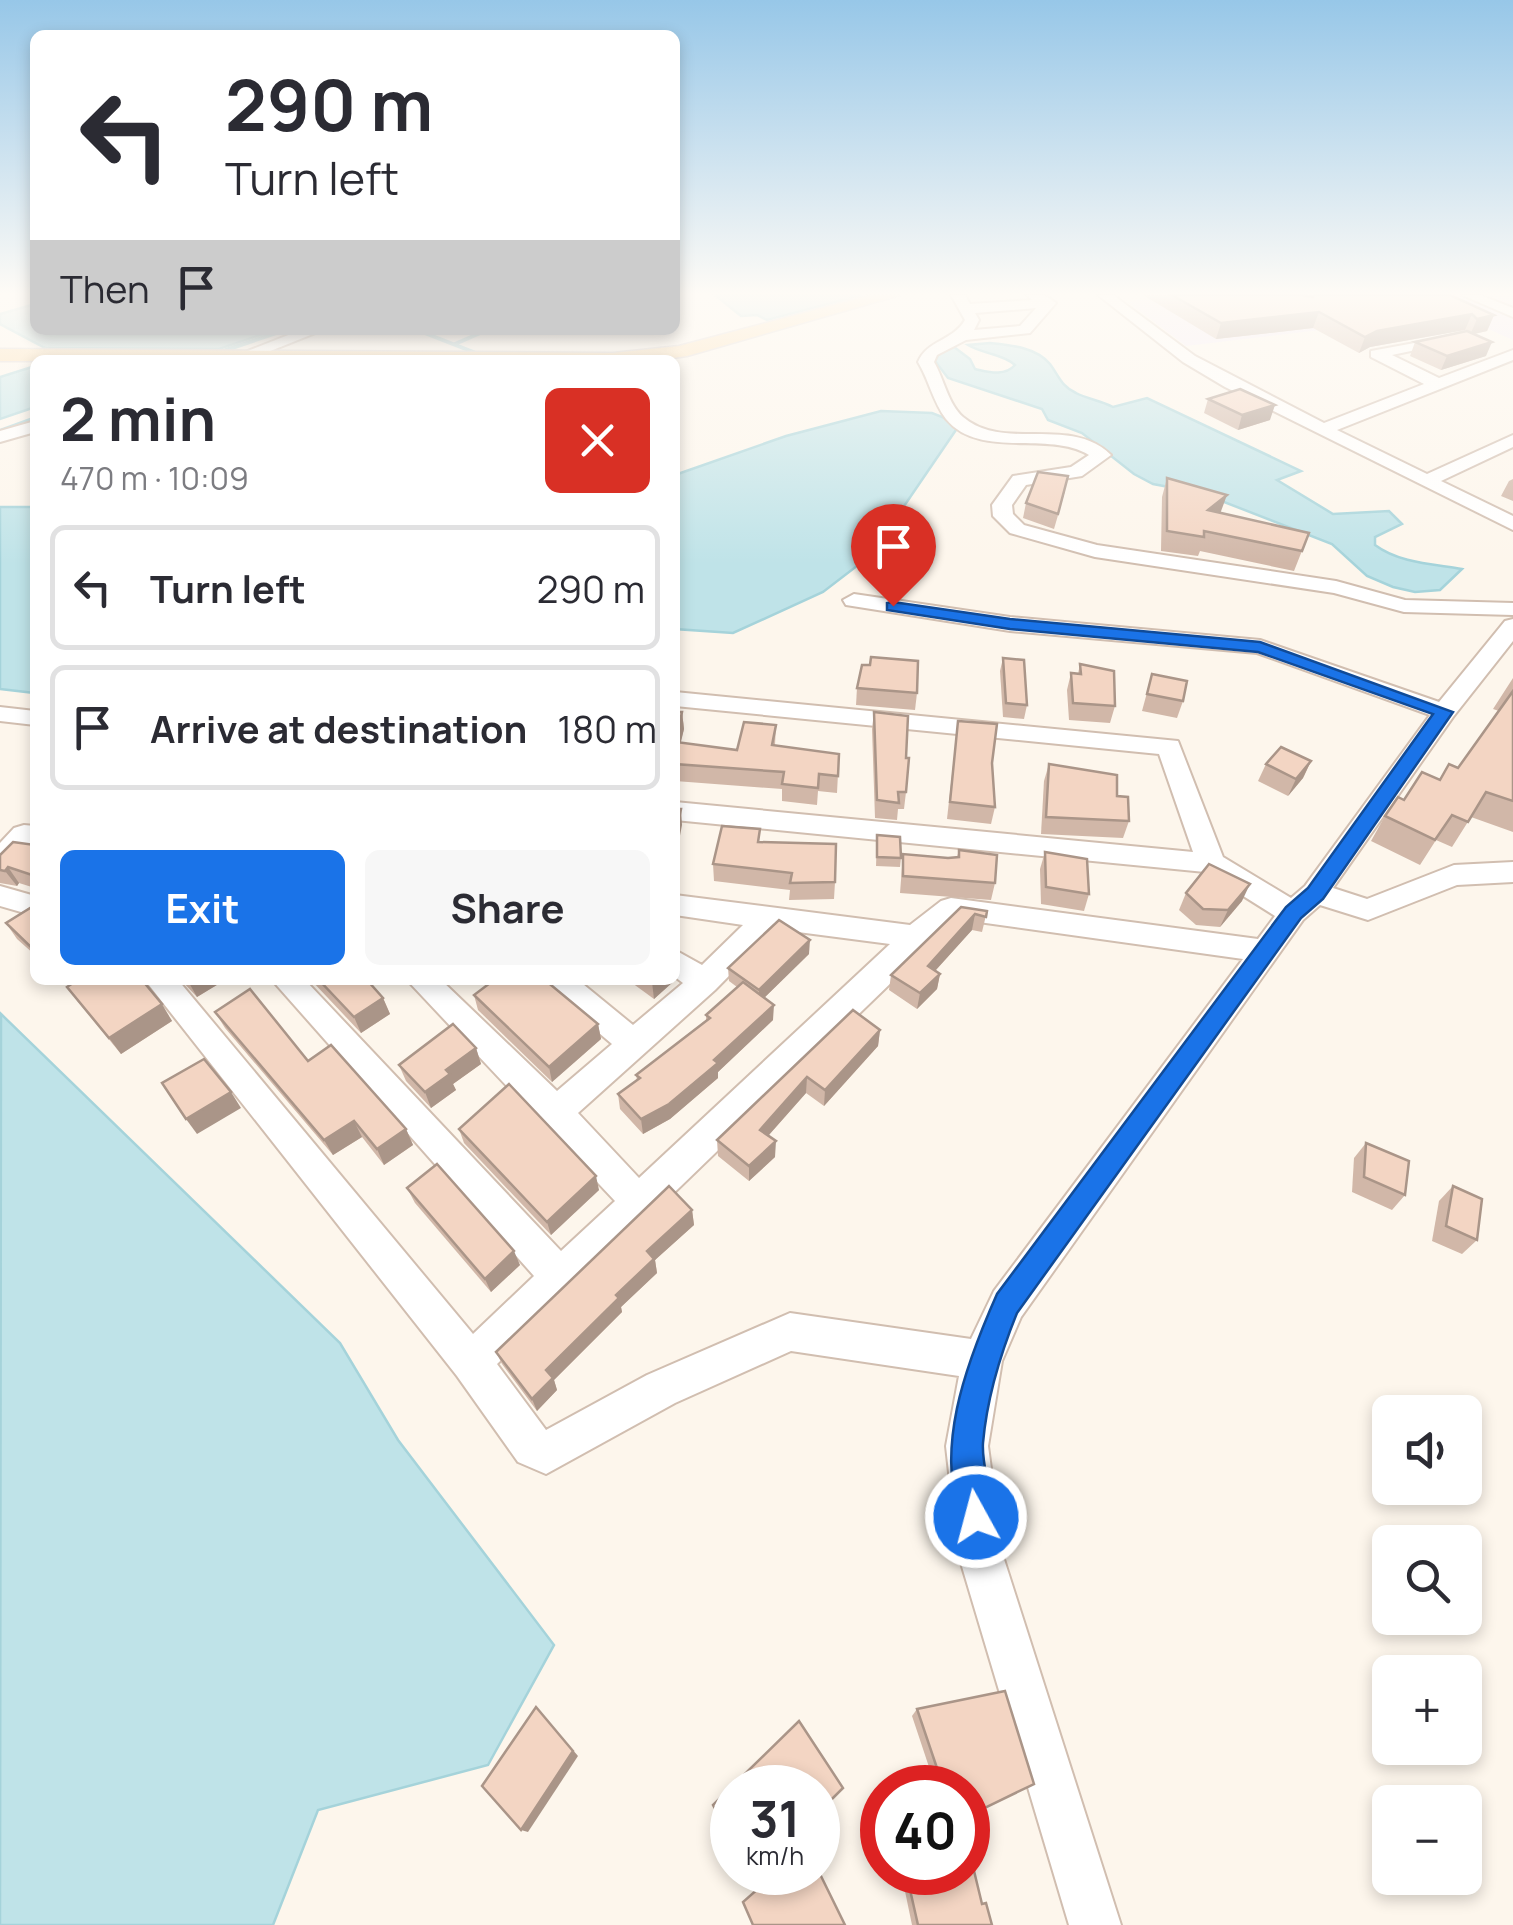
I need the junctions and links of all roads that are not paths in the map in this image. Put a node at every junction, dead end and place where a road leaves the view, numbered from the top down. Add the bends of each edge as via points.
1 (939, 385) edge
2 (1238, 385) edge
3 (1431, 385) edge
4 (30, 428) edge
5 (1322, 430) junction
6 (0, 437) edge
7 (1513, 440) edge
8 (1424, 482) junction
9 (1512, 523) edge
10 (854, 600) dead end
11 (1513, 609) edge
12 (1513, 626) edge
13 (680, 699) edge
14 (1444, 712) junction
15 (0, 714) edge
16 (30, 717) edge
17 (680, 811) edge
18 (30, 835) edge
19 (0, 861) edge
20 (1211, 863) junction
21 (1513, 872) edge
22 (0, 896) edge
23 (1304, 903) junction
24 (30, 905) edge
25 (680, 906) edge
26 (771, 915) junction
27 (916, 937) junction
28 (1268, 951) junction
29 (680, 965) edge
30 (704, 982) junction
31 (168, 985) edge
32 (291, 985) edge
33 (427, 985) edge
34 (563, 985) edge
35 (634, 1044) junction
36 (556, 1112) junction
37 (638, 1201) junction
38 (559, 1276) junction
39 (982, 1360) junction
40 (471, 1362) junction
41 (1095, 1925) edge

1 - 11 street via 945,405 970,429 1062,439 1102,454 1076,472 1020,480 1002,505 1017,529 1095,551 1336,586 1404,606
2 - 5 street
3 - 5 street
4 - 6 street
5 - 8 street
7 - 8 street
8 - 9 street
10 - 14 street via 1010,624 1260,647
12 - 14 street
13 - 20 street via 1169,747
14 - 23 street
15 - 16 street
17 - 20 street
18 - 19 street
20 - 23 street
21 - 23 street via 1454,874 1368,910
22 - 24 street
23 - 28 street
25 - 26 street
26 - 27 street
26 - 30 street
27 - 28 street via 951,908
27 - 37 street
28 - 39 street via 1007,1304
29 - 30 street
30 - 35 street
31 - 40 street
32 - 38 street
33 - 36 street
34 - 35 street
35 - 36 street
36 - 37 street
37 - 38 street
38 - 40 street
39 - 40 street via 790,1332 661,1389 546,1452 533,1446
39 - 41 street via 967,1446 980,1552

